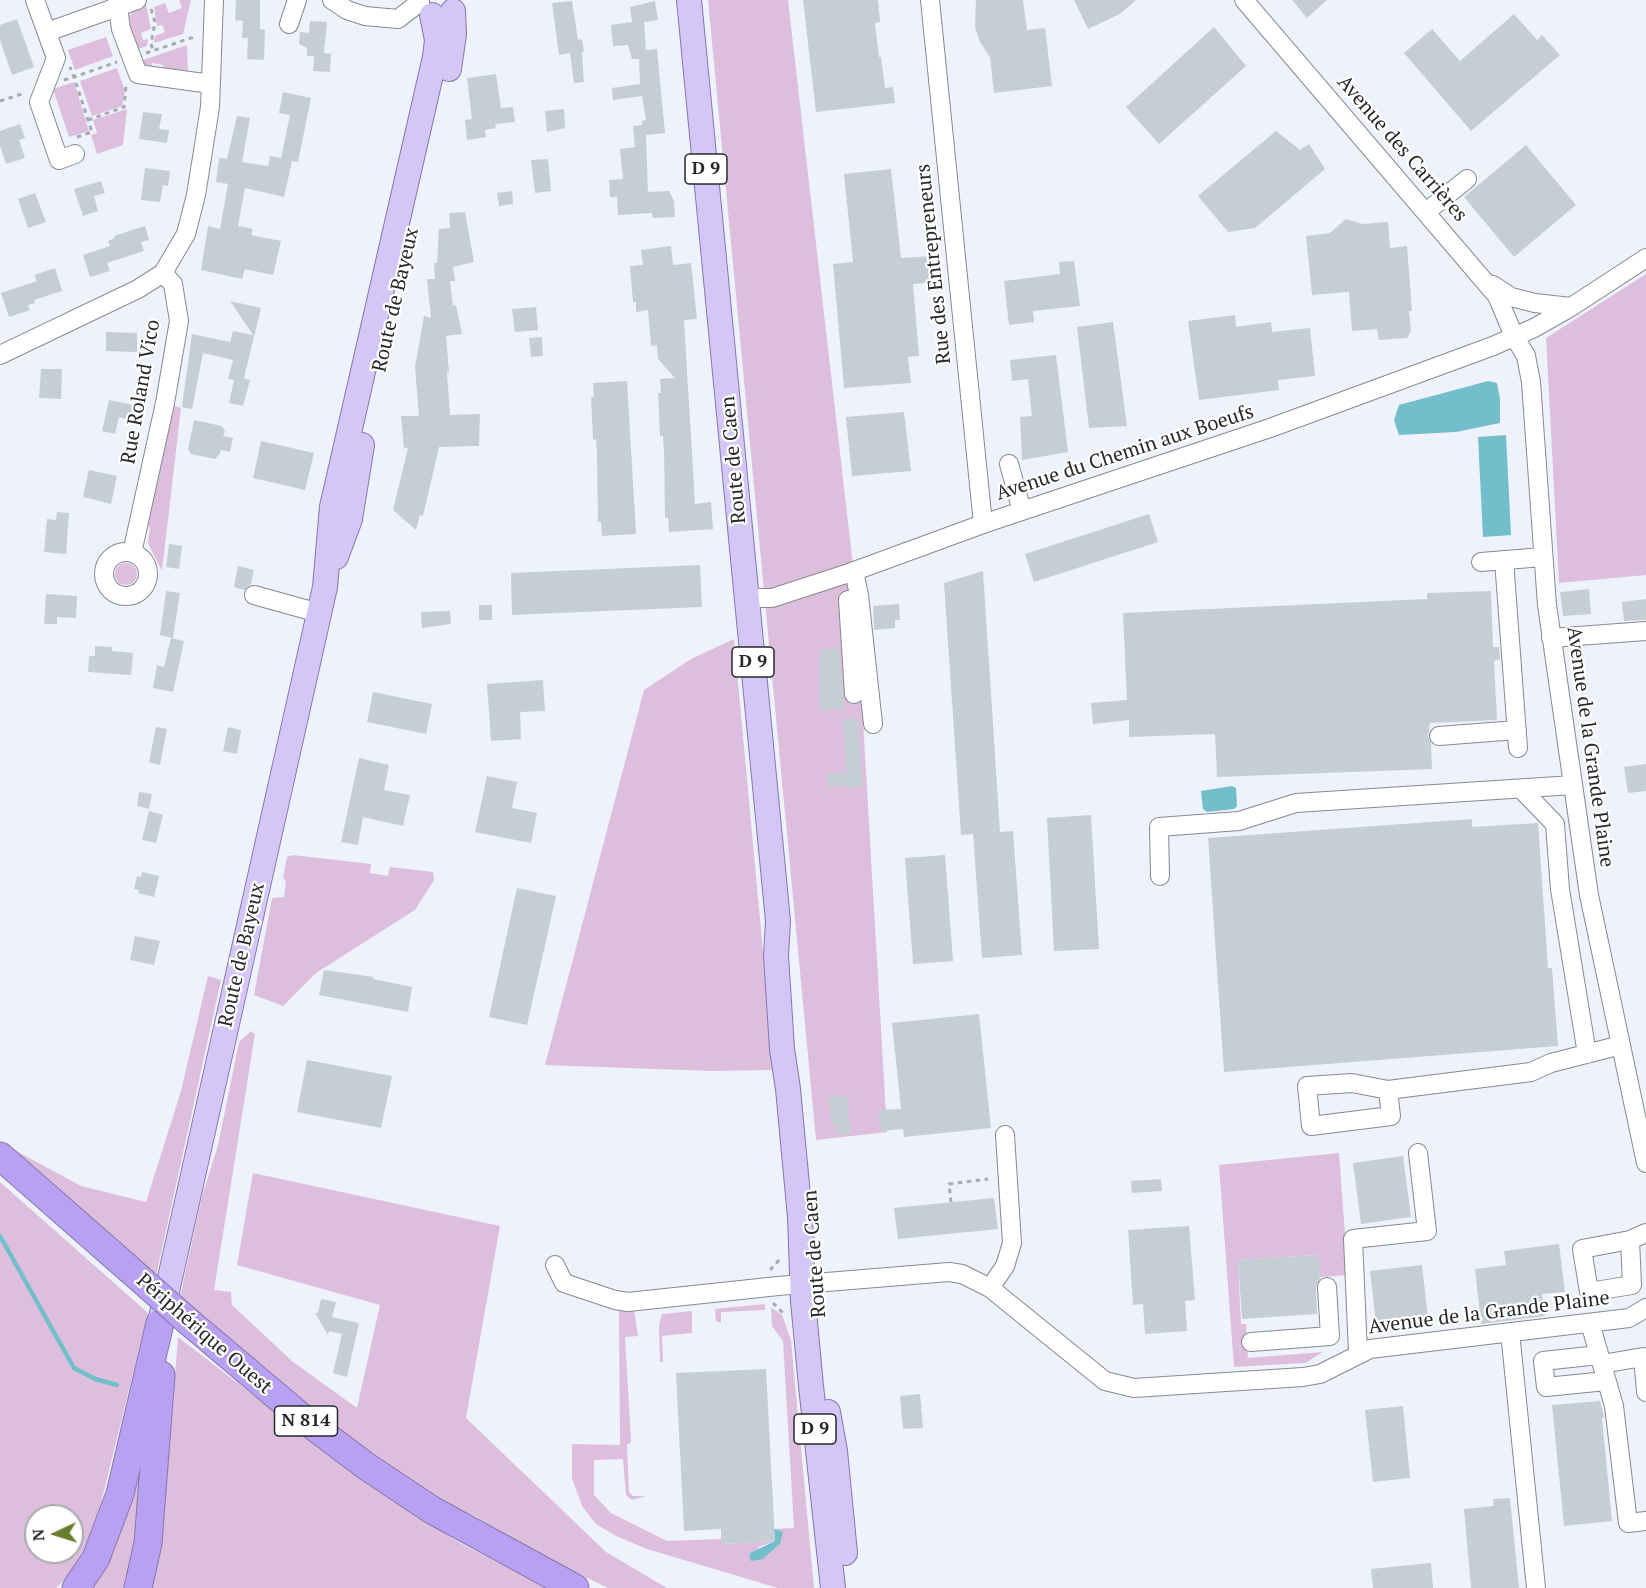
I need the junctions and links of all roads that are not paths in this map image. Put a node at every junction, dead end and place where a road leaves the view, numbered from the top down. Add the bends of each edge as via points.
1 (35, 0) edge
2 (214, 0) edge
3 (297, 0) edge
4 (332, 0) edge
5 (689, 0) edge
6 (930, 0) edge
7 (1244, 0) edge
8 (118, 3) edge
9 (144, 3) edge
10 (437, 5) edge
11 (289, 24) dead end
12 (47, 32) junction
13 (211, 84) junction
14 (72, 147) road end
15 (1467, 179) dead end
16 (1426, 212) junction
17 (1646, 258) edge
18 (163, 273) junction
19 (1484, 279) junction
20 (1571, 308) junction
21 (1514, 336) junction
22 (0, 355) edge
23 (1009, 464) dead end
24 (1022, 511) junction
25 (983, 524) junction
26 (132, 553) dead end
27 (1543, 557) junction
28 (1504, 560) junction
29 (1481, 562) dead end
30 (846, 574) junction
31 (254, 595) dead end
32 (747, 598) junction
33 (320, 613) junction
34 (1646, 631) edge
35 (1551, 638) junction
36 (854, 694) dead end
37 (873, 724) dead end
38 (1439, 736) dead end
39 (1573, 785) junction
40 (1522, 790) junction
41 (1160, 876) dead end
42 (1621, 1045) junction
43 (1587, 1054) junction
44 (1388, 1090) junction
45 (1005, 1135) dead end
46 (1418, 1153) dead end
47 (0, 1156) edge
48 (1646, 1163) edge
49 (555, 1265) dead end
50 (810, 1283) junction
51 (1326, 1287) dead end
52 (990, 1288) junction
53 (1646, 1308) edge
54 (160, 1323) junction
55 (1590, 1323) junction
56 (1510, 1332) junction
57 (1330, 1336) junction
58 (1251, 1342) dead end
59 (1358, 1353) junction
60 (1340, 1363) junction
61 (1602, 1367) junction
62 (1646, 1392) edge
63 (1637, 1522) edge
64 (837, 1583) edge
65 (76, 1588) edge
66 (138, 1588) edge
67 (575, 1588) edge
68 (1536, 1588) edge

1 - 12 street
2 - 13 street
3 - 11 street
4 - 10 street via 365,16 398,19
5 - 32 main road, Route de Caen / D 9
6 - 25 street, Rue des Entrepreneurs
7 - 16 street, Avenue des Carrières
8 - 9 street
8 - 12 street
8 - 13 street via 121,29 138,74
10 - 33 main road, Route de Bayeux via 454,34 450,68 357,465 350,519 325,587
12 - 14 street via 56,57 39,102 59,160
13 - 18 street via 206,142 192,218
15 - 16 street
16 - 19 street, Avenue des Carrières
17 - 20 street, Avenue du Chemin aux Boeufs
18 - 22 street via 138,289
18 - 26 street, Rue Roland Vico via 173,284 179,321
19 - 20 street via 1511,297
19 - 21 street, Avenue des Carrières via 1497,296
20 - 21 street, Avenue du Chemin aux Boeufs
21 - 24 street, Avenue du Chemin aux Boeufs via 1270,428
21 - 27 street, Avenue de la Grande Plaine via 1529,367
23 - 24 street
24 - 25 street, Avenue du Chemin aux Boeufs
25 - 30 street, Avenue du Chemin aux Boeufs
27 - 28 street
27 - 35 street, Avenue de la Grande Plaine
28 - 29 street
28 - 38 street via 1518,739
30 - 32 street, Avenue du Chemin aux Boeufs via 772,598
30 - 36 street
30 - 37 street via 859,595
31 - 33 street
32 - 50 main road, Route de Caen / D 9 via 778,921 788,955 795,1014 817,1256
33 - 54 main road, Route de Bayeux
34 - 35 street
35 - 39 street, Avenue de la Grande Plaine
39 - 40 street
39 - 42 street, Avenue de la Grande Plaine via 1589,895
40 - 41 street via 1296,803 1239,821 1159,827
40 - 43 street via 1555,824 1560,889
42 - 43 street
42 - 48 street, Avenue de la Grande Plaine
43 - 44 street via 1531,1072
44 - 44 street via 1352,1083 1307,1086 1311,1126 1391,1116
45 - 52 street via 1012,1243 1005,1266
46 - 59 street via 1427,1231 1353,1239
47 - 67 highway, Périphérique Ouest / N 814, bridge via 189,1322 366,1466 432,1510
49 - 50 street, Avenue de la Grande Plaine via 564,1283 628,1302
50 - 52 street, Avenue de la Grande Plaine via 949,1272
50 - 64 main road, Route de Caen / D 9
51 - 57 street
52 - 60 street, Avenue de la Grande Plaine via 1085,1366 1120,1387 1303,1377 1320,1374
53 - 55 street, Avenue de la Grande Plaine via 1629,1318
54 - 65 highway via 120,1494 96,1558
54 - 66 highway via 163,1341 156,1461 148,1543
55 - 56 street, Avenue de la Grande Plaine
55 - 61 street
56 - 59 street, Avenue de la Grande Plaine
56 - 68 street
57 - 58 street
57 - 60 street via 1329,1347
59 - 60 street, Avenue de la Grande Plaine
61 - 62 street via 1643,1358
61 - 63 street via 1614,1406

